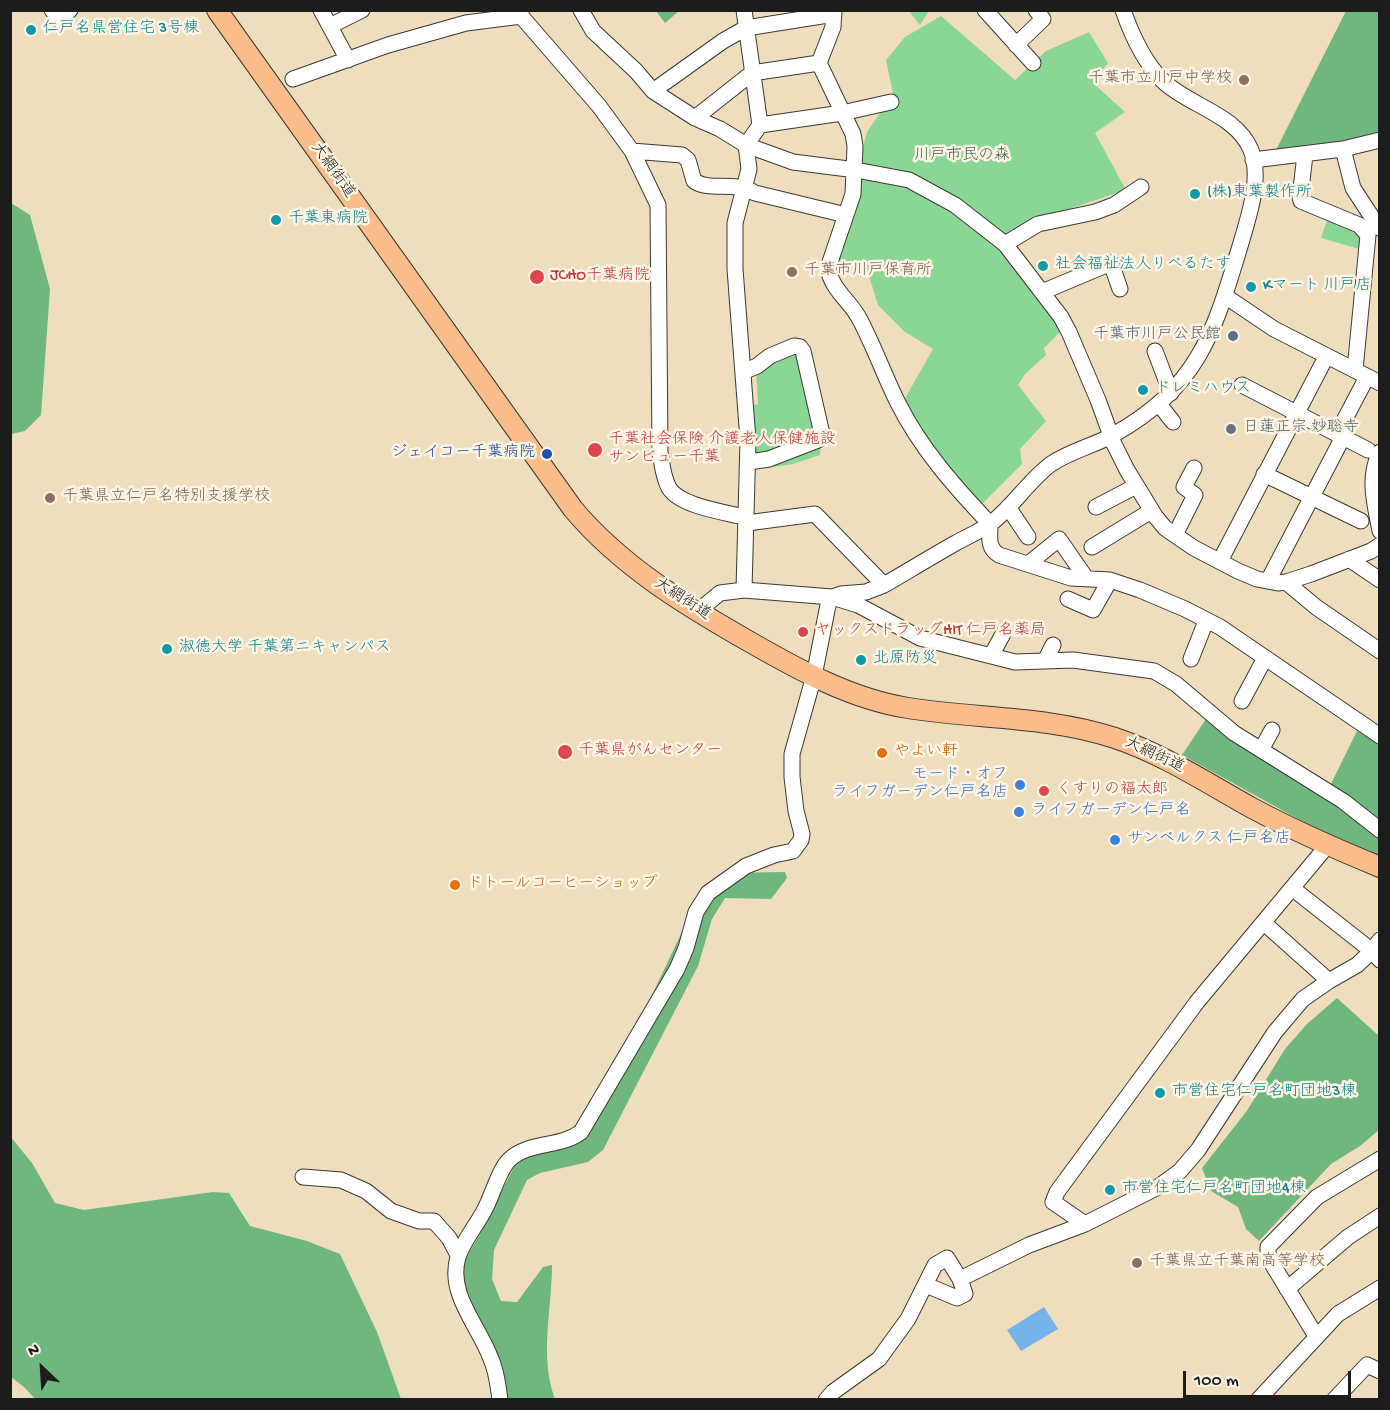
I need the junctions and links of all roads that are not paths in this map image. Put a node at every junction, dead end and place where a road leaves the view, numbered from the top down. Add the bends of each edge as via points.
1 (52, 10) edge
2 (70, 10) edge
3 (217, 10) edge
4 (321, 10) edge
5 (362, 10) edge
6 (581, 10) edge
7 (744, 10) edge
8 (985, 10) edge
9 (1036, 10) edge
10 (1123, 10) edge
11 (834, 12) edge
12 (521, 13) edge
13 (465, 17) edge
14 (330, 26) junction
15 (746, 28) junction
16 (1016, 45) junction
17 (348, 60) junction
18 (819, 63) junction
19 (1033, 63) dead end
20 (752, 73) junction
21 (293, 79) dead end
22 (653, 91) junction
23 (891, 102) dead end
24 (842, 112) junction
25 (695, 118) junction
26 (760, 125) junction
27 (1380, 140) edge
28 (746, 145) junction
29 (1342, 149) junction
30 (632, 152) junction
31 (1305, 155) junction
32 (1254, 160) junction
33 (855, 170) junction
34 (744, 187) junction
35 (1141, 187) dead end
36 (846, 215) junction
37 (1376, 230) edge
38 (1005, 244) junction
39 (1120, 289) dead end
40 (1042, 292) junction
41 (1225, 296) junction
42 (1155, 351) dead end
43 (1326, 357) junction
44 (743, 372) junction
45 (1367, 377) edge
46 (1242, 385) dead end
47 (1171, 393) junction
48 (1159, 404) junction
49 (1296, 412) junction
50 (1173, 422) dead end
51 (1111, 436) junction
52 (1340, 436) junction
53 (1374, 451) edge
54 (749, 462) junction
55 (1194, 468) dead end
56 (1264, 474) junction
57 (1136, 486) junction
58 (1376, 487) edge
59 (1312, 497) junction
60 (1008, 507) junction
61 (1096, 507) dead end
62 (1151, 511) junction
63 (747, 520) junction
64 (1361, 521) dead end
65 (990, 524) junction
66 (1380, 531) edge
67 (1174, 535) junction
68 (1028, 537) dead end
69 (1380, 545) edge
70 (1092, 547) dead end
71 (1349, 559) junction
72 (1220, 561) junction
73 (1028, 564) junction
74 (1086, 578) junction
75 (1110, 580) junction
76 (1380, 580) edge
77 (1268, 581) junction
78 (1286, 582) junction
79 (884, 585) junction
80 (744, 590) junction
81 (832, 597) junction
82 (1068, 599) dead end
83 (698, 611) junction
84 (1206, 621) junction
85 (1003, 634) dead end
86 (1053, 645) dead end
87 (1380, 651) edge
88 (991, 656) junction
89 (1265, 658) junction
90 (1191, 659) dead end
91 (1045, 661) junction
92 (814, 676) junction
93 (1242, 701) dead end
94 (1272, 730) dead end
95 (1380, 736) edge
96 (1261, 750) junction
97 (1380, 830) edge
98 (1327, 846) junction
99 (1380, 867) edge
100 (1292, 888) junction
101 (1264, 923) junction
102 (1377, 950) edge
103 (1329, 981) junction
104 (1380, 1159) edge
105 (303, 1177) dead end
106 (1380, 1216) edge
107 (1085, 1224) junction
108 (458, 1255) junction
109 (960, 1279) junction
110 (926, 1285) junction
111 (1287, 1289) junction
112 (1377, 1293) edge
113 (1316, 1336) junction
114 (1380, 1371) edge
115 (1260, 1399) edge
116 (500, 1400) edge
117 (826, 1400) edge
118 (1334, 1400) edge

1 - 2 street via 59,20
3 - 83 main road, 大網街道 via 593,533 651,580
4 - 14 street
5 - 14 street
6 - 22 street via 593,31
7 - 15 street
8 - 16 street
9 - 16 street via 1043,19
10 - 32 street via 1143,55 1163,81 1234,127 1246,141
11 - 15 street
11 - 18 street via 833,27
12 - 13 street
12 - 30 street
13 - 17 street
14 - 17 street
15 - 20 street
15 - 22 street
16 - 19 street
17 - 21 street
18 - 20 street
18 - 24 street
20 - 25 street
20 - 26 street
22 - 25 street
23 - 24 street
24 - 26 street
24 - 33 street via 854,134
25 - 28 street
26 - 28 street
27 - 29 street
28 - 33 street via 793,162
28 - 34 street via 749,169
29 - 31 street
29 - 37 street via 1353,188
30 - 34 street via 682,155 688,160 694,181 701,185
30 - 63 street via 658,205 663,472 670,489 683,501
31 - 32 street
31 - 37 street via 1301,201
32 - 41 street via 1254,189
33 - 36 street
33 - 38 street via 909,180 955,205
34 - 36 street via 755,194
34 - 44 street via 735,223
35 - 38 street via 1114,205 1038,224
36 - 65 street via 828,268 829,277 859,317 898,404 926,448 950,482
37 - 45 street
38 - 40 street
39 - 40 street via 1111,264
40 - 51 street via 1069,332
41 - 43 street
41 - 47 street via 1201,352
42 - 47 street
43 - 45 street
43 - 49 street
44 - 54 street
44 - 54 street via 770,356 800,347 822,434 818,440 769,459
45 - 52 street
46 - 49 street
47 - 48 street
48 - 50 street
48 - 51 street
49 - 52 street
49 - 56 street
51 - 57 street via 1133,467
51 - 60 street via 1056,461
52 - 53 street
52 - 59 street
53 - 58 street
54 - 63 street
55 - 67 street via 1184,487 1195,495
56 - 59 street
56 - 72 street
57 - 61 street
57 - 62 street
58 - 66 street
59 - 64 street
59 - 77 street
60 - 65 street
60 - 68 street
62 - 67 street
62 - 70 street
63 - 79 street via 815,514
63 - 80 street
65 - 73 street via 992,551
65 - 79 street
67 - 72 street
69 - 71 street
71 - 76 street
71 - 78 street
72 - 77 street
73 - 74 street via 1071,578
73 - 74 street via 1059,539
74 - 75 street
75 - 82 street via 1093,610
75 - 84 street
77 - 78 street
78 - 87 street
79 - 81 street
80 - 81 street
80 - 83 street via 720,593
81 - 88 street via 858,605 920,638
81 - 92 street
83 - 92 main road, 大網街道
84 - 89 street
84 - 90 street
85 - 88 street
86 - 91 street
88 - 91 street via 1016,662
89 - 93 street
89 - 95 street
91 - 96 street via 1133,660 1176,684 1234,733
92 - 98 main road, 大網街道 via 856,694 906,708 1075,728 1117,738
92 - 108 street via 792,754 796,811 802,834 799,845 793,851 746,866 708,893 696,912 677,969 581,1132 508,1161 486,1209
94 - 96 street
96 - 97 street
98 - 99 main road, 大網街道
98 - 100 street
100 - 101 street
100 - 102 street
101 - 103 street
101 - 107 street via 1197,1002 1057,1192 1053,1202
102 - 103 street
103 - 107 street via 1303,999 1275,1032 1180,1171 1158,1187
104 - 111 street via 1317,1197 1268,1246 1268,1257
105 - 108 street via 341,1180 366,1191 391,1211 419,1221 434,1221
106 - 111 street via 1348,1237
107 - 109 street via 1029,1245
108 - 116 street via 458,1292 492,1360
109 - 110 street via 965,1294 957,1298
109 - 110 street via 947,1258 935,1266
110 - 117 street via 879,1359
111 - 113 street
112 - 113 street via 1338,1314
113 - 115 street
114 - 118 street via 1367,1365

